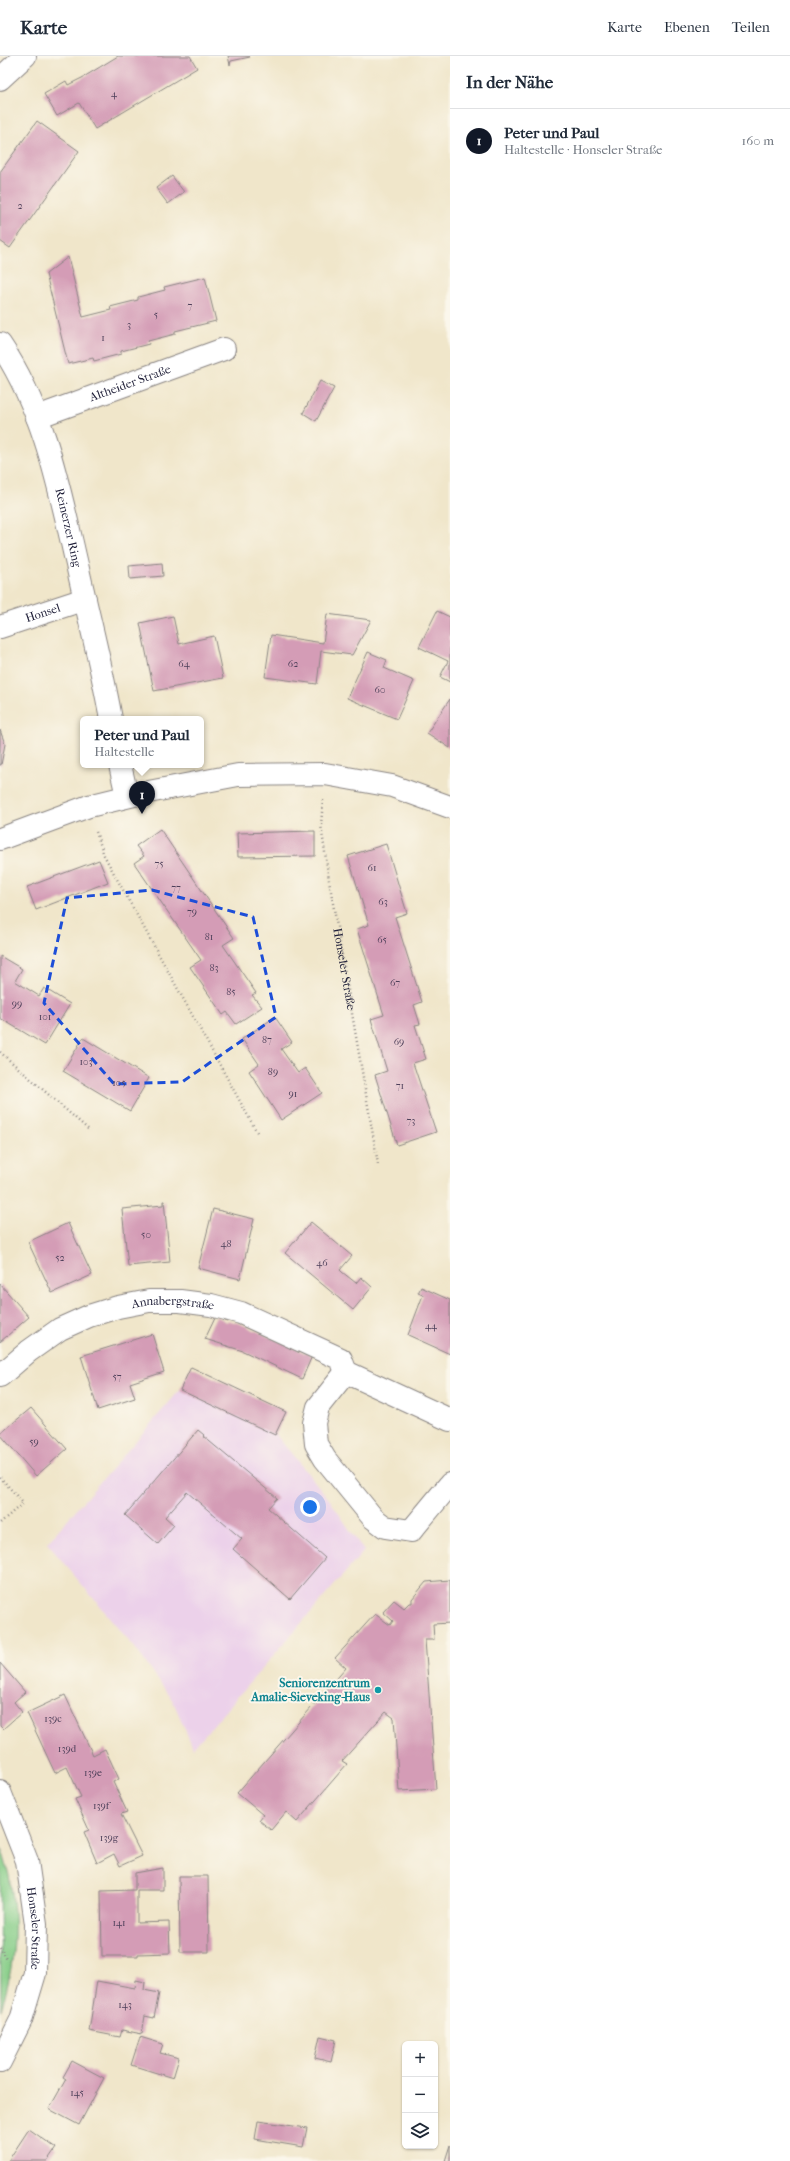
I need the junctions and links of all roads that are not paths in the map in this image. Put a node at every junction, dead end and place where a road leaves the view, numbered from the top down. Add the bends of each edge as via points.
1 (25, 56) edge
2 (0, 79) edge
3 (0, 344) edge
4 (224, 349) dead end
5 (37, 417) junction
6 (85, 598) junction
7 (0, 627) edge
8 (110, 716) edge
9 (121, 768) edge
10 (127, 796) junction
11 (450, 807) edge
12 (0, 839) edge
13 (346, 1372) junction
14 (0, 1376) edge
15 (450, 1420) edge
16 (450, 1484) edge
17 (0, 1792) edge
18 (0, 2062) edge

1 - 2 street
3 - 5 street, Reinerzer Ring via 12,362
4 - 5 street, Altheider Straße
5 - 6 street, Reinerzer Ring via 62,499
6 - 7 street, Honsel
6 - 8 street, Reinerzer Ring
9 - 10 street
10 - 11 street via 238,775 325,774 392,786
10 - 12 street via 90,806
13 - 14 street, Annabergstraße via 341,1359 241,1313 203,1304 149,1301 89,1316 60,1329
13 - 15 street
13 - 16 street via 318,1407 314,1423 316,1444 373,1518 385,1526 411,1531
17 - 18 street, Honseler Straße via 27,1861 36,1924 35,1974 21,2020

